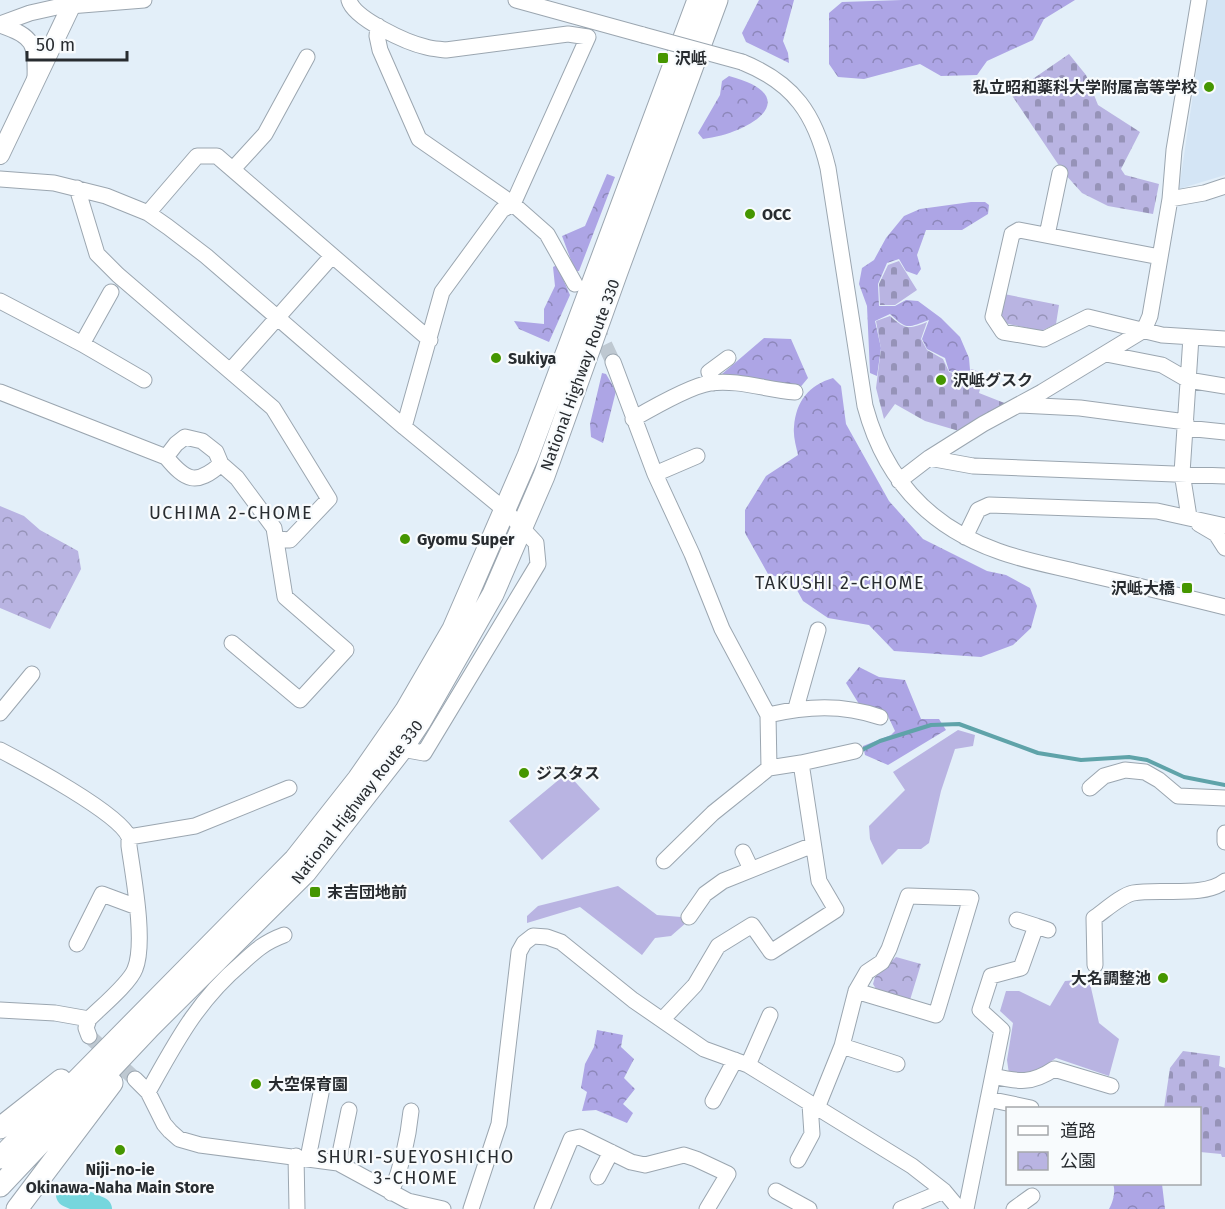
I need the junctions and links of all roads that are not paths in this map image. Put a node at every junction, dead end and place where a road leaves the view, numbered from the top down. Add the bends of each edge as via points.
1 (144, 0) edge
2 (349, 0) edge
3 (516, 0) edge
4 (698, 0) edge
5 (717, 0) edge
6 (1198, 0) edge
7 (73, 3) edge
8 (568, 7) edge
9 (0, 24) edge
10 (378, 26) junction
11 (307, 57) dead end
12 (35, 79) junction
13 (0, 155) edge
14 (233, 170) junction
15 (1060, 173) dead end
16 (0, 179) edge
17 (1225, 186) edge
18 (76, 188) junction
19 (1170, 199) junction
20 (513, 204) junction
21 (148, 213) junction
22 (1047, 235) junction
23 (332, 256) junction
24 (1160, 257) junction
25 (575, 284) dead end
26 (111, 292) dead end
27 (0, 301) edge
28 (277, 318) junction
29 (1144, 330) junction
30 (1191, 337) junction
31 (1225, 339) edge
32 (430, 340) junction
33 (82, 344) junction
34 (1106, 354) junction
35 (728, 358) dead end
36 (613, 362) tunnel mouth
37 (230, 371) junction
38 (144, 380) dead end
39 (1188, 380) junction
40 (713, 383) junction
41 (1225, 386) edge
42 (0, 392) edge
43 (795, 392) dead end
44 (1017, 404) junction
45 (633, 419) junction
46 (1186, 425) junction
47 (404, 427) junction
48 (1225, 432) edge
49 (697, 456) dead end
50 (166, 457) junction
51 (929, 458) junction
52 (221, 464) junction
53 (1182, 473) junction
54 (655, 474) junction
55 (1225, 476) edge
56 (900, 481) junction
57 (506, 511) junction
58 (1189, 518) junction
59 (1225, 526) edge
60 (522, 527) junction
61 (965, 537) junction
62 (277, 539) junction
63 (1225, 548) edge
64 (1225, 607) edge
65 (818, 630) dead end
66 (232, 643) dead end
67 (32, 674) dead end
68 (796, 708) junction
69 (0, 713) edge
70 (768, 715) junction
71 (880, 717) dead end
72 (402, 749) junction
73 (0, 750) edge
74 (855, 751) dead end
75 (801, 763) junction
76 (769, 768) junction
77 (289, 788) dead end
78 (1090, 788) dead end
79 (1225, 798) edge
80 (1225, 832) edge
81 (129, 837) junction
82 (1225, 842) edge
83 (813, 845) junction
84 (743, 852) dead end
85 (664, 861) dead end
86 (751, 869) junction
87 (1225, 881) edge
88 (137, 907) junction
89 (689, 917) dead end
90 (1017, 920) dead end
91 (284, 935) dead end
92 (76, 944) dead end
93 (1095, 965) dead end
94 (855, 991) junction
95 (198, 1003) junction
96 (0, 1010) edge
97 (770, 1016) dead end
98 (88, 1019) junction
99 (662, 1020) junction
100 (89, 1036) tunnel mouth
101 (842, 1046) junction
102 (124, 1055) junction
103 (95, 1060) junction
104 (741, 1063) junction
105 (897, 1064) dead end
106 (993, 1076) junction
107 (135, 1079) tunnel mouth
108 (1111, 1086) dead end
109 (148, 1092) junction
110 (321, 1093) dead end
111 (988, 1099) junction
112 (713, 1101) dead end
113 (814, 1106) junction
114 (1026, 1107) edge
115 (349, 1110) dead end
116 (411, 1111) dead end
117 (0, 1128) edge
118 (611, 1152) junction
119 (302, 1157) junction
120 (0, 1158) edge
121 (798, 1160) dead end
122 (338, 1163) junction
123 (598, 1177) dead end
124 (0, 1186) edge
125 (776, 1191) dead end
126 (944, 1191) junction
127 (391, 1192) junction
128 (1032, 1196) dead end
129 (405, 1205) edge
130 (799, 1207) edge
131 (16, 1209) edge
132 (297, 1209) edge
133 (443, 1209) edge
134 (471, 1209) edge
135 (543, 1209) edge
136 (707, 1209) edge
137 (901, 1209) edge
138 (959, 1209) edge
139 (966, 1209) edge
140 (1014, 1209) edge

1 - 7 street
2 - 10 street via 357,13
3 - 8 street
4 - 57 highway, National Highway Route 330
5 - 60 highway, National Highway Route 330 via 546,471
6 - 19 street
7 - 9 street
7 - 12 main road
8 - 56 street, bridge via 643,35 742,62 770,75 797,98 817,130 828,168 864,405 876,442
9 - 12 street via 21,33 32,44 36,55
10 - 20 street via 380,50 419,139
10 - 20 street via 425,47 446,50 568,34 588,37
11 - 14 street via 266,134
12 - 13 main road
14 - 21 street via 217,156 197,156
14 - 23 street
15 - 22 street
16 - 18 street
17 - 19 street
18 - 21 street
18 - 37 street via 97,254
19 - 24 street
20 - 25 street via 547,234
20 - 32 street via 502,210 442,292
21 - 28 street via 206,256
22 - 24 street
22 - 29 street via 1019,230 1012,234 993,317 1003,332 1044,339 1088,317
23 - 28 street
23 - 32 street
24 - 29 street
26 - 33 street
27 - 33 street
28 - 37 street
28 - 47 street
29 - 30 street
29 - 34 street
30 - 31 street
30 - 39 street
32 - 47 street
33 - 38 street
34 - 39 street via 1162,364
34 - 44 street
35 - 40 street via 709,372
36 - 45 street
37 - 62 street via 273,408 329,499 290,540
39 - 41 street
39 - 46 street
40 - 43 street
40 - 45 street via 673,397
42 - 50 street
44 - 46 street via 1080,408
44 - 51 street
45 - 54 street
46 - 48 street
46 - 53 street
47 - 57 street
49 - 54 street
50 - 52 street via 180,473 195,479 209,475
50 - 52 street via 185,437 202,441 216,452
51 - 53 street via 973,466
51 - 56 street
52 - 62 street via 237,478 274,528
53 - 55 street
53 - 58 street
54 - 70 street via 722,629
56 - 61 street via 928,511
57 - 60 street
57 - 103 highway, National Highway Route 330 via 453,629 406,711 358,779 295,859
58 - 59 street
58 - 61 street via 1157,511 989,505 978,510
58 - 63 street via 1215,534
60 - 72 highway, National Highway Route 330 via 493,594
60 - 72 street via 536,543 538,564 424,753
61 - 64 street via 999,552
62 - 66 street via 285,597 346,650 300,700
65 - 68 street
67 - 69 street
68 - 70 street
68 - 71 street via 856,709
70 - 76 street
72 - 95 highway, National Highway Route 330
73 - 81 street via 87,801
74 - 75 street
75 - 76 street
75 - 83 street
76 - 85 street via 713,813
77 - 81 street via 195,826
78 - 79 street via 1104,776 1125,770 1145,772 1178,796
80 - 82 street
81 - 88 street
83 - 86 street
83 - 99 street via 819,881 836,910 771,952 752,925 718,946 695,985
84 - 86 street
86 - 89 street via 714,887 698,901
87 - 93 street via 1218,887 1197,890 1131,893 1094,918
88 - 92 street via 102,894
88 - 98 street via 135,971
90 - 106 street via 1042,928 1021,969 991,976 980,1010 1002,1030
91 - 95 street via 267,941
94 - 94 street via 890,949 909,896 971,898 936,1015
94 - 101 street
95 - 102 highway, National Highway Route 330
95 - 109 street
96 - 98 street
97 - 104 street
98 - 100 street
99 - 104 street via 704,1049
99 - 134 street via 561,942 534,936 525,943 519,952 500,1124
101 - 105 street
101 - 113 street
102 - 124 highway, National Highway Route 330
102 - 131 highway via 114,1080
103 - 117 highway via 68,1074
103 - 120 highway, National Highway Route 330
104 - 112 street
104 - 113 street
106 - 108 street via 1015,1082 1040,1079 1054,1069
106 - 111 street
107 - 109 street
109 - 119 street via 165,1124 179,1139
110 - 119 street
111 - 114 street
111 - 139 street
113 - 121 street via 812,1134
113 - 126 street via 912,1166
115 - 122 street
116 - 127 street via 402,1167
118 - 123 street
118 - 135 street via 580,1137 572,1139
118 - 136 street via 645,1165 684,1155 728,1174
119 - 122 street
119 - 132 street
122 - 127 street
125 - 130 street
126 - 137 street
126 - 138 street
127 - 129 street
128 - 140 street
129 - 133 street

